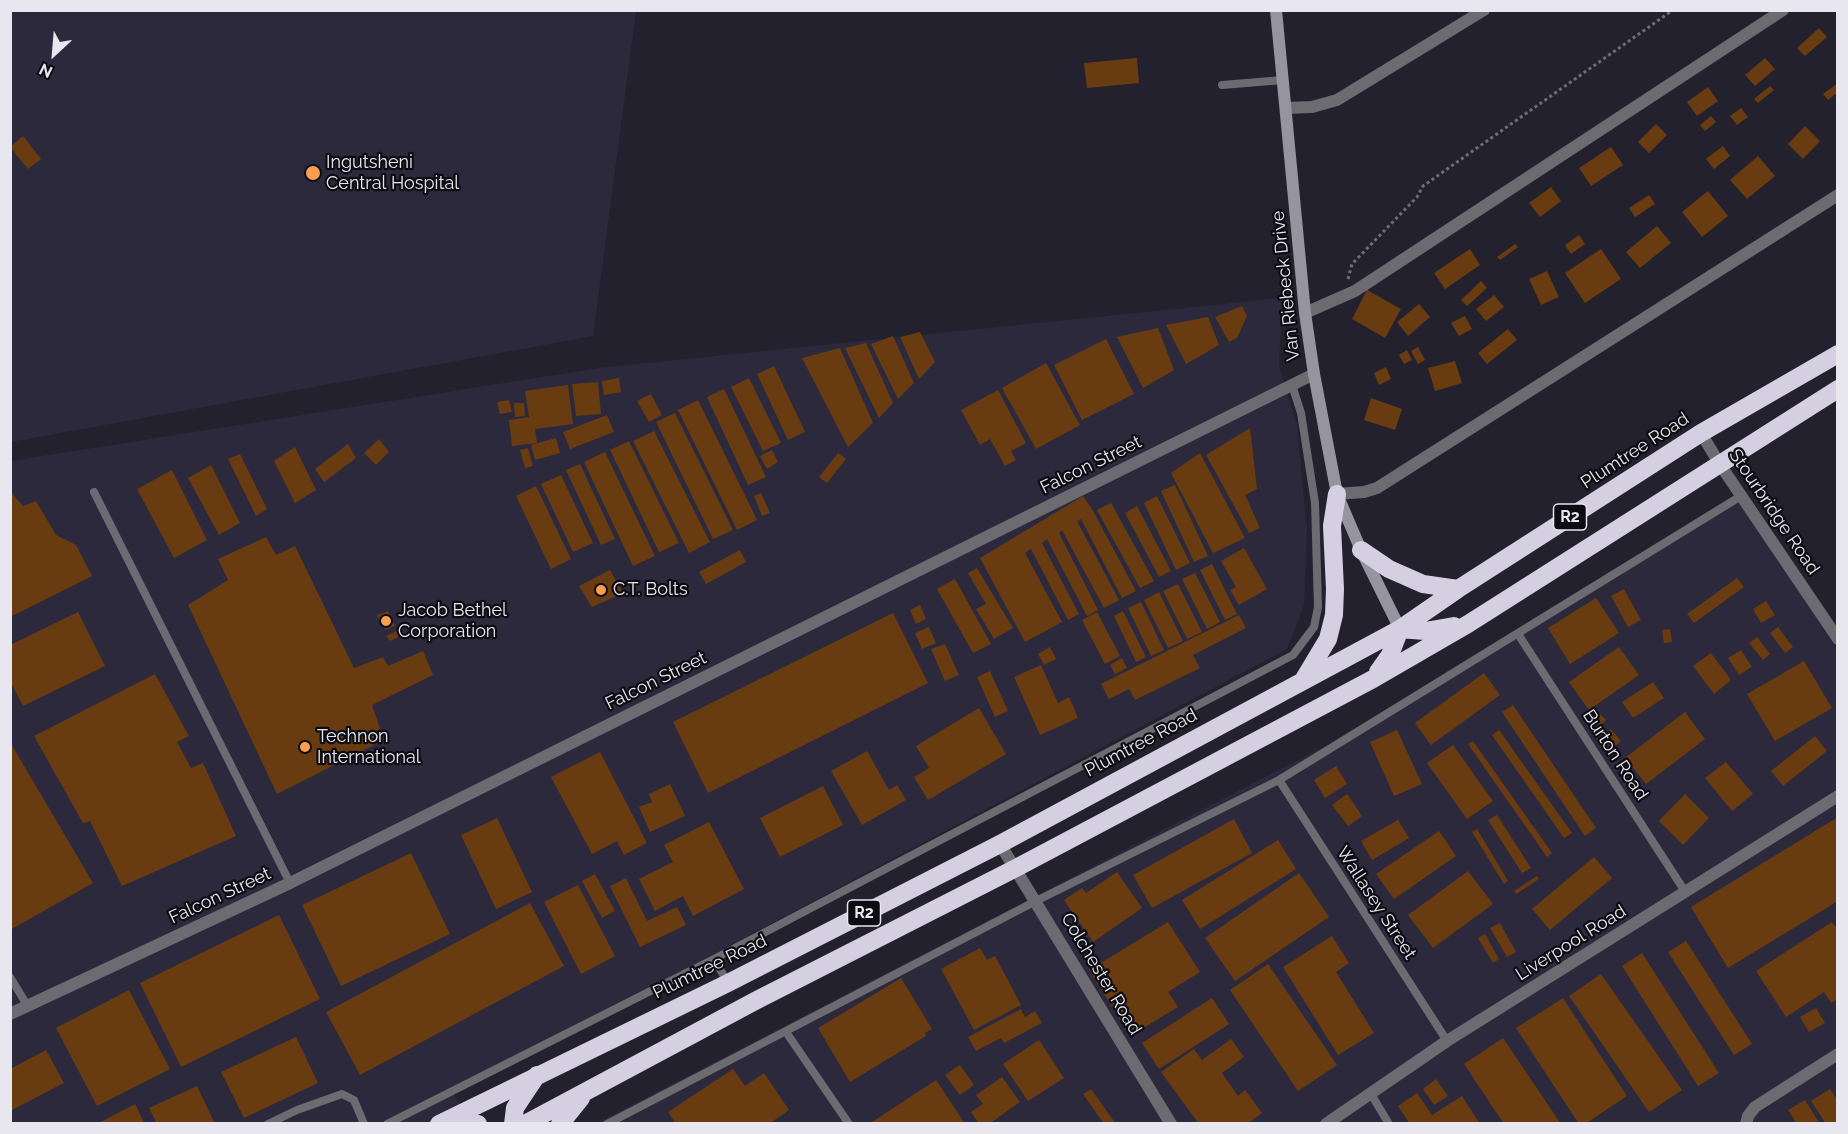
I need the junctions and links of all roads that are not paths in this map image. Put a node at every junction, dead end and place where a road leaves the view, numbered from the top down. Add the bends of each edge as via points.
1 (1276, 10) edge
2 (1484, 10) edge
3 (1783, 10) edge
4 (1283, 80) junction
5 (1222, 85) dead end
6 (1286, 108) junction
7 (1838, 195) edge
8 (1305, 313) junction
9 (1838, 354) edge
10 (1314, 374) junction
11 (1292, 385) junction
12 (1838, 390) edge
13 (1701, 433) junction
14 (1719, 463) junction
15 (93, 492) dead end
16 (1337, 495) junction
17 (1741, 496) junction
18 (1361, 550) junction
19 (1458, 589) junction
20 (1468, 624) junction
21 (1400, 629) junction
22 (1518, 634) junction
23 (1838, 639) edge
24 (1373, 678) junction
25 (1303, 680) junction
26 (1279, 780) junction
27 (1838, 796) edge
28 (1000, 844) junction
29 (1016, 868) junction
30 (290, 883) junction
31 (1686, 892) junction
32 (1036, 901) junction
33 (714, 959) junction
34 (10, 977) edge
35 (728, 983) junction
36 (27, 1005) junction
37 (10, 1014) edge
38 (786, 1032) junction
39 (1447, 1041) junction
40 (1838, 1054) edge
41 (537, 1074) junction
42 (586, 1092) junction
43 (1371, 1094) junction
44 (442, 1122) edge
45 (268, 1124) edge
46 (364, 1124) edge
47 (387, 1124) edge
48 (478, 1124) edge
49 (513, 1124) edge
50 (525, 1124) edge
51 (560, 1124) edge
52 (608, 1124) edge
53 (849, 1124) edge
54 (1171, 1124) edge
55 (1326, 1124) edge
56 (1389, 1124) edge
57 (1746, 1124) edge

1 - 4 street, Van Riebeck Drive
2 - 6 street via 1337,100 1312,107
3 - 8 street via 1342,298
4 - 5 lane
4 - 6 street, Van Riebeck Drive
6 - 8 street, Van Riebeck Drive
7 - 16 street via 1377,488
8 - 10 street, Van Riebeck Drive
9 - 13 highway, Plumtree Road / R2
10 - 11 street, Falcon Street
10 - 16 street, Van Riebeck Drive
11 - 30 street, Falcon Street
11 - 33 lane via 1301,413 1315,503 1318,607 1314,627 1293,655
12 - 14 highway, R2
13 - 14 street, Stourbridge Road
13 - 19 highway, Plumtree Road / R2
14 - 17 street, Stourbridge Road
14 - 20 highway, R2
15 - 30 lane
16 - 18 street, Van Riebeck Drive
16 - 25 highway via 1332,526 1334,615 1328,639
17 - 22 lane
17 - 23 street, Stourbridge Road
18 - 19 highway via 1389,569 1423,584
18 - 21 street, Van Riebeck Drive
19 - 21 highway, Plumtree Road / R2
20 - 21 highway via 1425,631
20 - 24 highway, R2
21 - 24 highway via 1390,656
21 - 25 highway, Plumtree Road / R2
22 - 26 lane
22 - 31 lane, Burton Road
24 - 29 highway, R2
25 - 28 highway, Plumtree Road / R2
26 - 32 lane
26 - 39 lane, Wallasey Street
27 - 31 street, Liverpool Road
28 - 29 street, Colchester Road
28 - 35 highway, Plumtree Road / R2
29 - 32 street, Colchester Road
29 - 42 highway, R2
30 - 36 street, Falcon Street
31 - 39 street, Liverpool Road
32 - 38 lane
32 - 54 street, Colchester Road
33 - 35 lane
33 - 47 lane
34 - 36 lane
35 - 41 highway, Plumtree Road / R2
36 - 37 street, Falcon Street
38 - 52 lane
38 - 53 lane
39 - 43 street, Liverpool Road
40 - 57 street via 1755,1107
41 - 44 highway, Plumtree Road / R2
41 - 49 highway via 516,1108
42 - 50 highway, R2
42 - 51 highway
43 - 55 street, Liverpool Road
43 - 56 lane
44 - 48 highway
45 - 46 lane via 342,1094 354,1100

